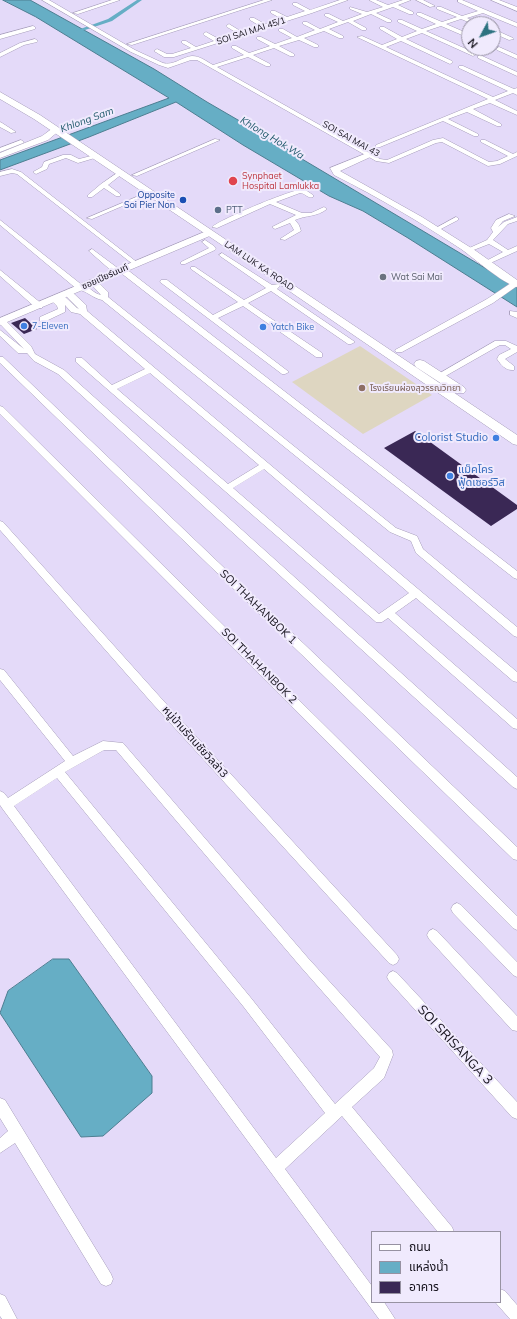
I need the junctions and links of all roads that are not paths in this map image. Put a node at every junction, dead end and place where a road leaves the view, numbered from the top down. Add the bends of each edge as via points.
1 (45, 0) edge
2 (117, 0) edge
3 (269, 0) edge
4 (321, 0) edge
5 (345, 0) edge
6 (372, 0) edge
7 (408, 0) edge
8 (419, 0) edge
9 (494, 0) edge
10 (460, 1) edge
11 (295, 4) dead end
12 (331, 5) junction
13 (391, 6) junction
14 (432, 6) dead end
15 (352, 8) dead end
16 (439, 8) dead end
17 (517, 9) edge
18 (483, 11) junction
19 (274, 12) dead end
20 (310, 12) junction
21 (76, 13) dead end
22 (411, 13) dead end
23 (370, 14) junction
24 (419, 14) dead end
25 (327, 15) dead end
26 (465, 16) edge
27 (461, 17) joint
28 (252, 19) dead end
29 (288, 19) junction
30 (389, 21) dead end
31 (400, 21) dead end
32 (346, 22) junction
33 (305, 23) dead end
34 (441, 24) junction
35 (517, 25) edge
36 (229, 26) dead end
37 (265, 26) junction
38 (33, 28) dead end
39 (382, 28) dead end
40 (364, 29) dead end
41 (281, 30) dead end
42 (322, 30) junction
43 (422, 31) junction
44 (461, 33) edge
45 (206, 34) dead end
46 (242, 34) junction
47 (501, 34) edge
48 (0, 37) edge
49 (341, 37) dead end
50 (360, 37) dead end
51 (258, 38) dead end
52 (298, 38) junction
53 (512, 39) dead end
54 (401, 40) junction
55 (35, 41) dead end
56 (219, 41) junction
57 (184, 42) dead end
58 (130, 44) dead end
59 (275, 46) junction
60 (316, 46) dead end
61 (234, 47) dead end
62 (382, 47) junction
63 (196, 49) junction
64 (461, 49) edge
65 (501, 49) edge
66 (157, 51) dead end
67 (0, 55) edge
68 (249, 55) junction
69 (292, 55) dead end
70 (204, 56) dead end
71 (480, 57) dead end
72 (517, 57) edge
73 (450, 62) dead end
74 (268, 65) dead end
75 (216, 66) junction
76 (461, 67) dead end
77 (517, 74) edge
78 (0, 87) edge
79 (516, 91) edge
80 (0, 95) edge
81 (492, 100) junction
82 (469, 110) junction
83 (517, 113) edge
84 (445, 120) junction
85 (0, 124) edge
86 (499, 125) dead end
87 (61, 131) junction
88 (13, 132) dead end
89 (476, 135) dead end
90 (217, 140) dead end
91 (483, 141) dead end
92 (21, 142) dead end
93 (82, 142) junction
94 (517, 148) edge
95 (371, 151) junction
96 (2, 152) edge
97 (514, 155) edge
98 (95, 157) junction
99 (492, 164) junction
100 (36, 172) dead end
101 (496, 172) dead end
102 (120, 173) junction
103 (0, 174) edge
104 (135, 175) junction
105 (103, 185) junction
106 (150, 193) junction
107 (118, 195) dead end
108 (90, 196) dead end
109 (311, 196) dead end
110 (270, 202) junction
111 (324, 209) dead end
112 (301, 215) junction
113 (90, 218) dead end
114 (517, 218) edge
115 (456, 219) dead end
116 (291, 220) junction
117 (0, 222) edge
118 (275, 227) dead end
119 (437, 229) junction
120 (209, 234) junction
121 (283, 239) dead end
122 (489, 240) junction
123 (223, 241) junction
124 (212, 247) junction
125 (517, 248) edge
126 (469, 250) junction
127 (92, 251) dead end
128 (509, 253) junction
129 (222, 255) dead end
130 (183, 263) dead end
131 (486, 263) junction
132 (136, 264) junction
133 (193, 268) dead end
134 (120, 271) junction
135 (0, 272) edge
136 (93, 282) junction
137 (164, 282) dead end
138 (283, 283) junction
139 (516, 284) edge
140 (82, 287) junction
141 (272, 288) junction
142 (61, 296) junction
143 (312, 297) junction
144 (104, 298) junction
145 (242, 303) junction
146 (39, 306) junction
147 (213, 318) junction
148 (43, 319) dead end
149 (1, 320) edge
150 (0, 332) edge
151 (351, 342) dead end
152 (517, 349) edge
153 (399, 350) junction
154 (29, 351) junction
155 (319, 355) dead end
156 (0, 359) edge
157 (79, 360) dead end
158 (511, 368) dead end
159 (151, 369) junction
160 (285, 372) dead end
161 (439, 376) junction
162 (112, 388) junction
163 (0, 409) edge
164 (517, 428) edge
165 (517, 441) edge
166 (265, 466) junction
167 (227, 488) junction
168 (0, 524) edge
169 (517, 576) edge
170 (416, 593) junction
171 (388, 612) junction
172 (517, 633) edge
173 (0, 673) edge
174 (517, 678) edge
175 (517, 725) edge
176 (72, 762) junction
177 (58, 771) junction
178 (517, 784) edge
179 (3, 800) edge
180 (517, 855) edge
181 (457, 909) dead end
182 (517, 924) edge
183 (433, 935) dead end
184 (393, 959) dead end
185 (517, 970) edge
186 (393, 977) dead end
187 (517, 1025) edge
188 (0, 1105) edge
189 (338, 1110) junction
190 (517, 1112) edge
191 (17, 1133) junction
192 (0, 1146) edge
193 (275, 1168) junction
194 (446, 1231) edge
195 (106, 1279) dead end
196 (371, 1297) edge
197 (501, 1297) edge
198 (0, 1301) edge
199 (376, 1303) edge
200 (517, 1316) edge
201 (10, 1319) edge
202 (388, 1319) edge

1 - 75 street via 133,51 164,65 194,58
2 - 21 street
3 - 58 street
4 - 12 street
5 - 12 street, SOI SAI MAI 45/1
6 - 13 street
7 - 13 street
8 - 14 street
9 - 17 street
10 - 18 street
11 - 20 street
12 - 20 street, SOI SAI MAI 45/1
13 - 22 street
13 - 23 street
15 - 23 street
16 - 27 street
18 - 26 street
18 - 35 street
19 - 29 street
20 - 29 street, SOI SAI MAI 45/1
23 - 30 street
23 - 32 street
24 - 34 street
25 - 32 street
27 - 34 street
28 - 37 street
29 - 37 street, SOI SAI MAI 45/1
31 - 43 street
32 - 40 street
32 - 42 street
33 - 42 street
34 - 43 street
34 - 44 street
36 - 46 street
37 - 46 street, SOI SAI MAI 45/1
38 - 48 street
39 - 54 street
41 - 52 street
42 - 49 street
42 - 52 street
43 - 54 street
43 - 64 street
45 - 56 street
46 - 56 street, SOI SAI MAI 45/1
47 - 53 street
50 - 62 street
51 - 59 street
52 - 59 street
52 - 60 street
54 - 62 street
54 - 73 street
55 - 67 street via 22,44
56 - 63 street, SOI SAI MAI 45/1
57 - 63 street
59 - 68 street
59 - 69 street
61 - 68 street
62 - 81 street
63 - 66 street, SOI SAI MAI 45/1 via 169,56
65 - 72 street
68 - 74 street
68 - 75 street
70 - 75 street
71 - 77 street
75 - 95 street via 234,76 239,83
76 - 79 street
78 - 87 main road, LAM LUK KA ROAD
79 - 81 street
80 - 87 main road, LAM LUK KA ROAD
81 - 82 street
81 - 83 street
82 - 84 street
82 - 86 street
84 - 89 street
84 - 95 street
85 - 88 street
87 - 93 main road, LAM LUK KA ROAD
87 - 96 street
90 - 104 street
91 - 97 street
92 - 96 street
93 - 98 main road, LAM LUK KA ROAD
93 - 104 main road, LAM LUK KA ROAD
94 - 97 street, SOI SAI MAI 43
95 - 97 street, SOI SAI MAI 43 via 384,157 439,136 446,136 485,158
95 - 99 street via 378,160 387,162 443,140
95 - 119 street via 339,168 334,168 337,173
97 - 99 street
98 - 100 street via 78,161 65,156 46,163 45,168
98 - 102 main road, LAM LUK KA ROAD
99 - 101 street
102 - 105 street
102 - 106 main road, LAM LUK KA ROAD
103 - 132 street via 12,171 19,173
104 - 120 main road, LAM LUK KA ROAD
105 - 107 street
105 - 108 street
106 - 113 street
106 - 120 main road, LAM LUK KA ROAD
109 - 110 street via 302,191
110 - 112 street
110 - 120 street
111 - 112 street via 312,215
112 - 116 street
114 - 122 street via 506,223
115 - 119 street
116 - 118 street
116 - 121 street via 298,231
117 - 140 street
119 - 126 street
120 - 123 main road, LAM LUK KA ROAD
120 - 124 street
120 - 132 street, ซอยเปียร์นนท์
120 - 143 main road, LAM LUK KA ROAD
122 - 126 street
122 - 128 street
123 - 124 street
123 - 138 main road, LAM LUK KA ROAD
124 - 130 street via 214,248 211,251
125 - 128 street
126 - 131 street
127 - 134 street
128 - 131 street
129 - 141 street
131 - 139 street
132 - 134 street, ซอยเปียร์นนท์
133 - 145 street
134 - 136 street, ซอยเปียร์นนท์
134 - 169 street
135 - 146 street
136 - 140 street, ซอยเปียร์นนท์
136 - 144 street via 105,294
137 - 147 street
138 - 141 street
138 - 143 main road, LAM LUK KA ROAD
139 - 153 street via 490,301
140 - 142 street, ซอยเปียร์นนท์
140 - 144 street via 95,296
141 - 145 street
141 - 151 street
142 - 146 street, ซอยเปียร์นนท์
142 - 148 street via 62,310
142 - 159 street via 83,306 83,312
143 - 153 main road, LAM LUK KA ROAD
143 - 165 main road, LAM LUK KA ROAD
144 - 172 street via 393,530 412,537 419,551
145 - 147 street
145 - 155 street
146 - 149 street, ซอยเปียร์นนท์
147 - 160 street
149 - 154 street
150 - 154 street via 21,351
152 - 158 street via 501,359
152 - 161 street via 506,343 498,343
153 - 161 main road, LAM LUK KA ROAD
154 - 178 street via 36,358 61,372
156 - 180 street, SOI THAHANBOK 1
157 - 162 street
159 - 162 street
159 - 166 street
161 - 164 main road, LAM LUK KA ROAD
162 - 167 street
163 - 182 street, SOI THAHANBOK 2
166 - 167 street
166 - 170 street
167 - 171 street via 379,619
168 - 184 street, หมู่บ้านรัตนชัยวิลล่า3 via 156,700
170 - 171 street
170 - 174 street
171 - 175 street
173 - 176 street
176 - 177 street
176 - 189 street via 103,745 119,746 386,1055 379,1073
177 - 179 street
177 - 189 street
179 - 193 street
181 - 185 street
183 - 187 street
186 - 190 street, SOI SRISANGA 3
188 - 191 street
189 - 193 street
189 - 194 street
191 - 192 street
191 - 195 street
193 - 196 street
197 - 200 street
198 - 201 street
199 - 202 street

